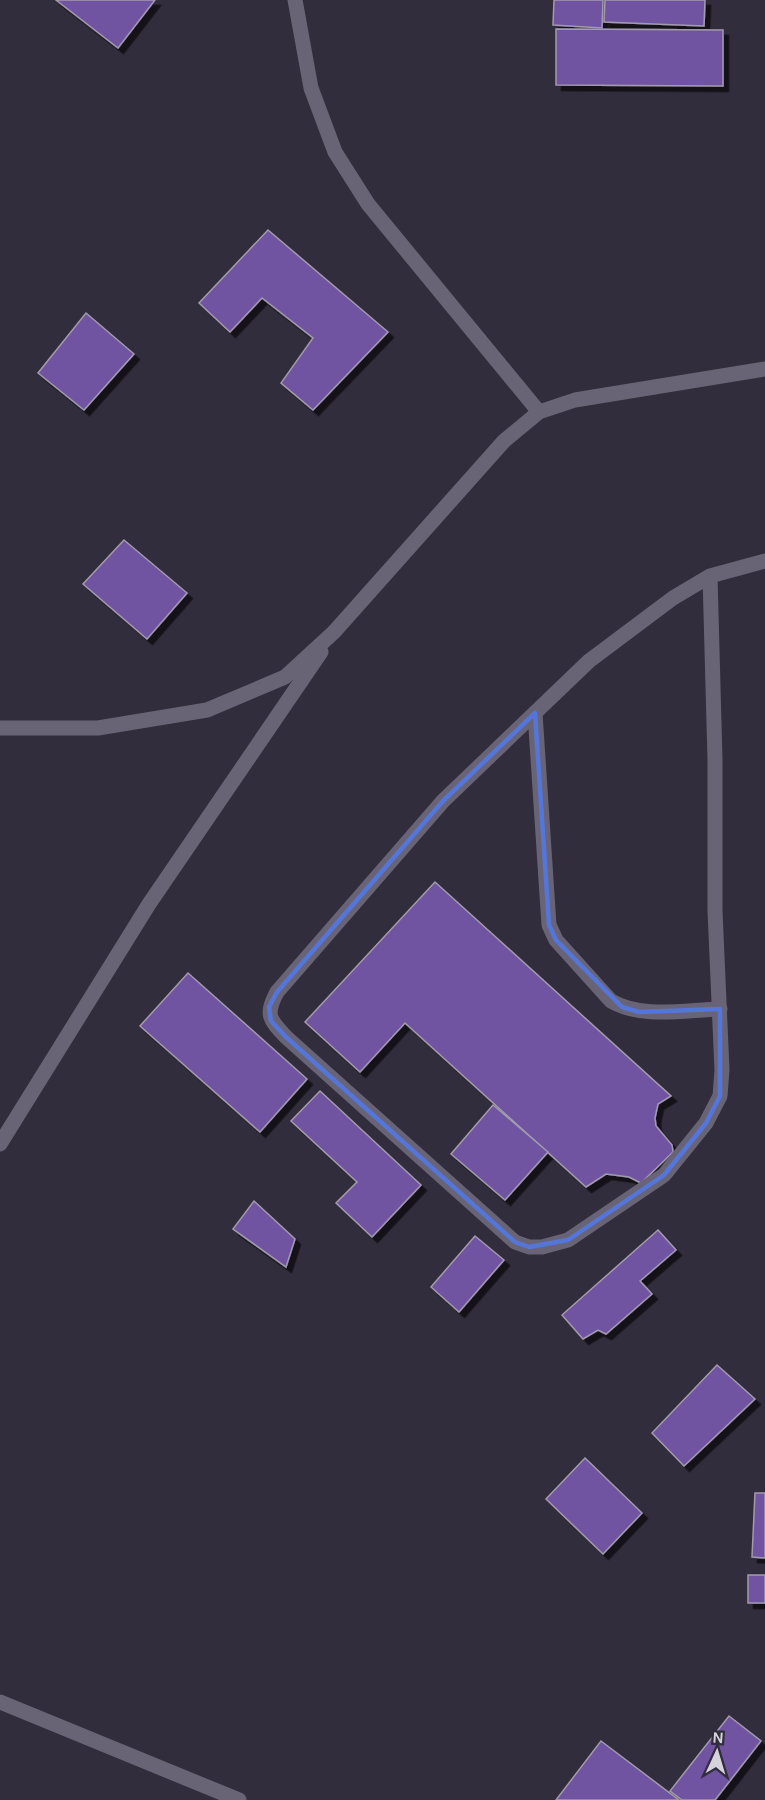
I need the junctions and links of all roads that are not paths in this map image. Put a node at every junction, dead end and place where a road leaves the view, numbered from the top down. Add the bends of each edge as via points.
1 (295, 0) edge
2 (765, 369) edge
3 (539, 412) junction
4 (765, 561) edge
5 (710, 576) junction
6 (334, 632) junction
7 (535, 713) junction
8 (0, 728) edge
9 (720, 1009) junction
10 (0, 1144) edge
11 (0, 1702) edge
12 (239, 1800) edge

1 - 3 street via 311,88 335,152 368,204
2 - 3 street via 575,400
3 - 6 street via 504,441
4 - 5 street
5 - 7 street via 673,598 589,661
5 - 9 street
6 - 8 street via 285,677 207,710 98,728
6 - 10 street via 149,904
7 - 9 street via 549,925 556,940 611,1001 622,1007 639,1012
7 - 9 street via 443,801 277,992 269,1006 271,1021 515,1242 542,1247 568,1240 663,1175 706,1123 720,1096
11 - 12 street

